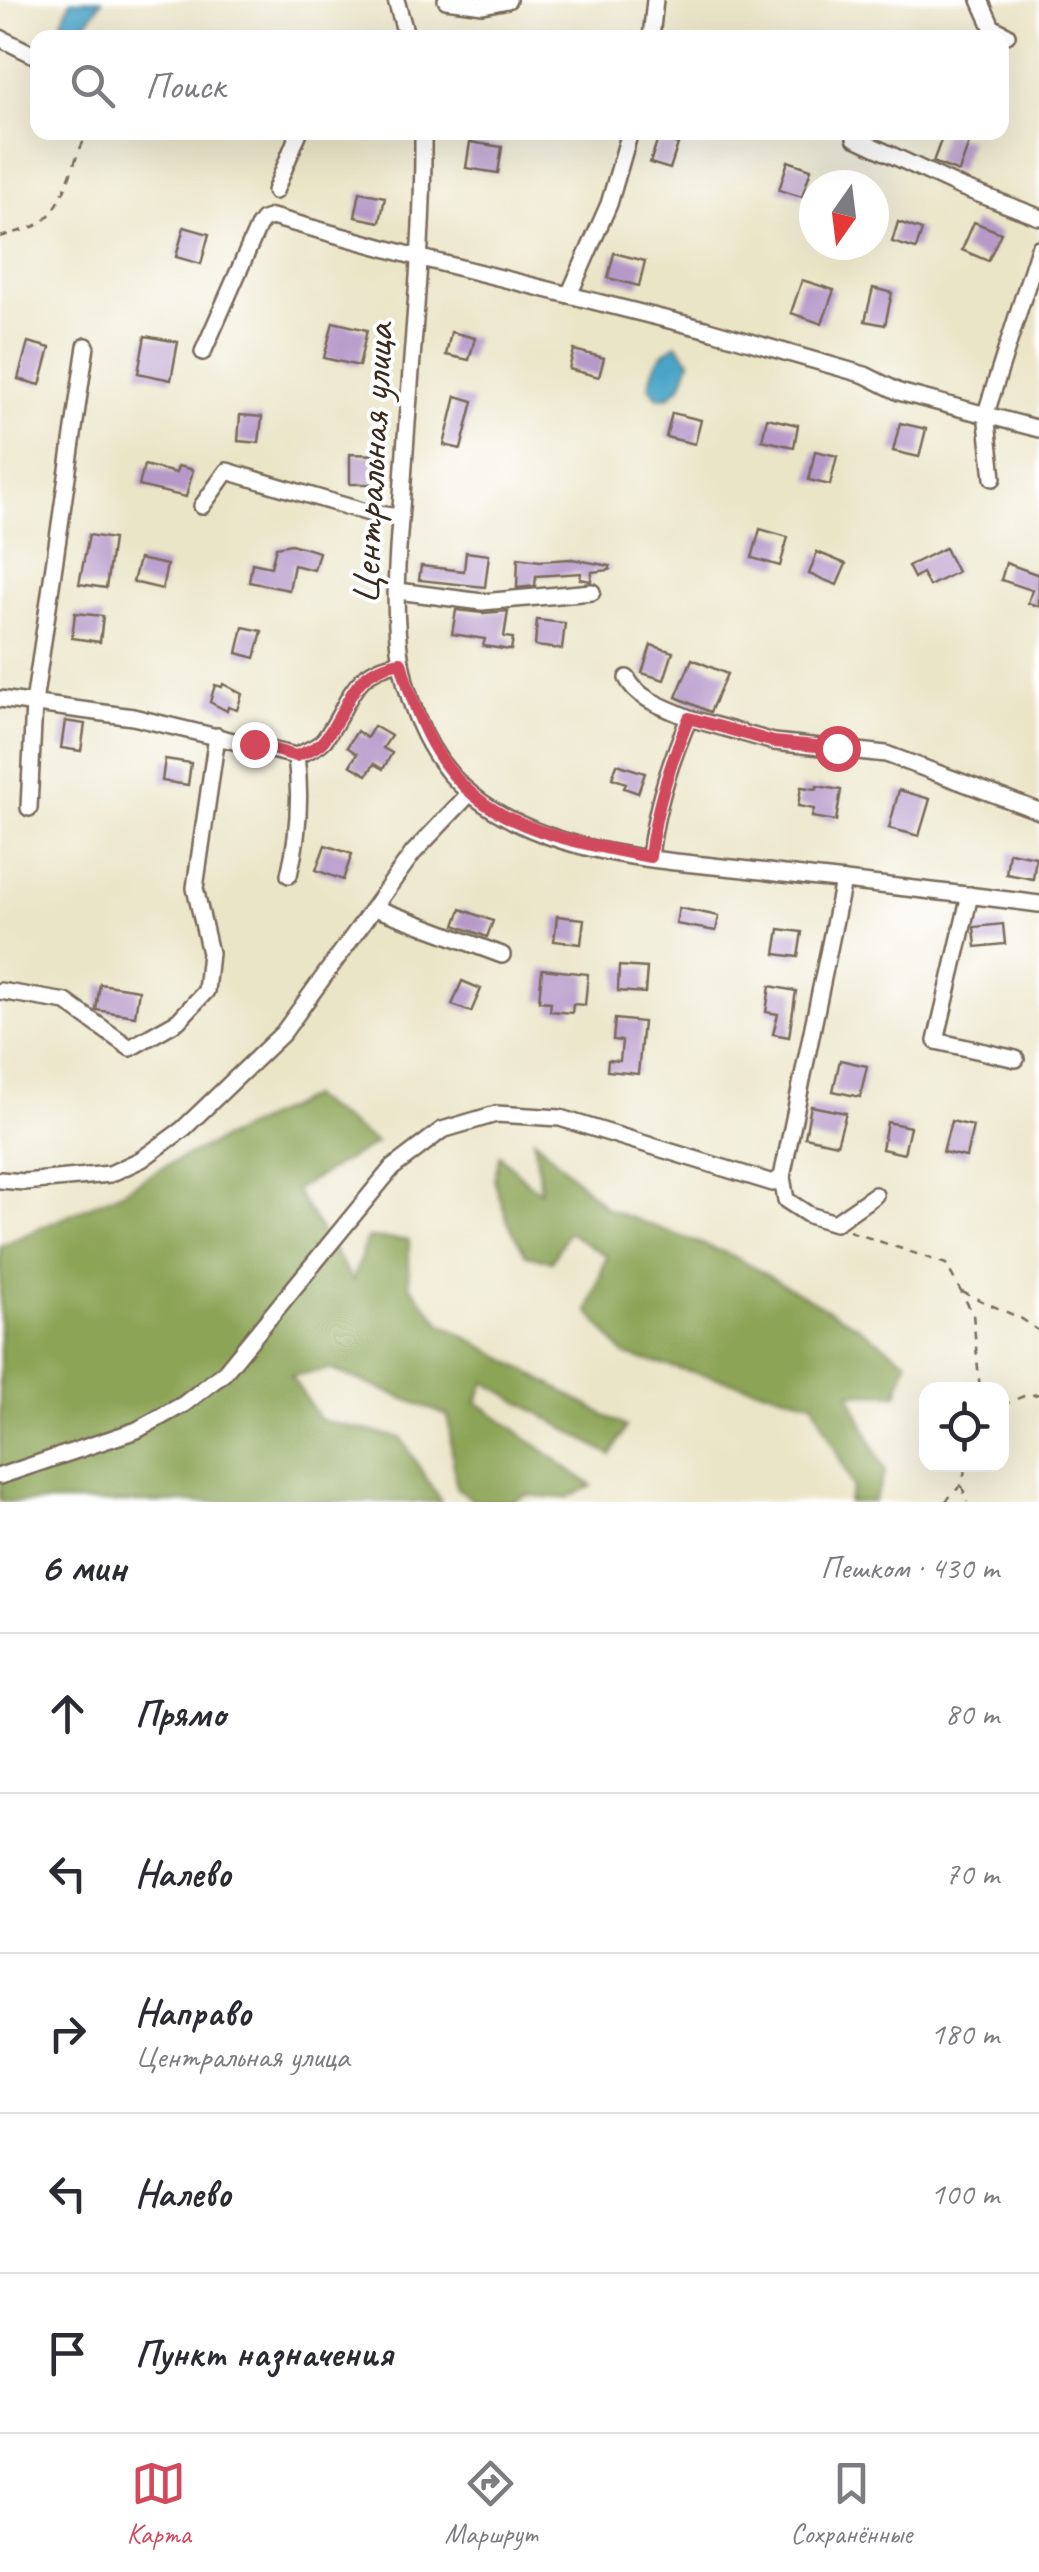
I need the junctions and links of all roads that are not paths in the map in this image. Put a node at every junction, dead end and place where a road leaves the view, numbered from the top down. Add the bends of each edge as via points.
1 (396, 0) edge
2 (446, 0) edge
3 (508, 0) edge
4 (655, 0) edge
5 (980, 0) edge
6 (405, 30) edge
7 (652, 30) edge
8 (998, 30) edge
9 (0, 38) edge
10 (30, 53) edge
11 (296, 140) edge
12 (423, 140) edge
13 (628, 140) edge
14 (858, 140) edge
15 (275, 191) dead end
16 (1039, 216) edge
17 (1039, 248) edge
18 (417, 257) junction
19 (569, 295) junction
20 (86, 346) dead end
21 (202, 352) dead end
22 (986, 412) junction
23 (1039, 428) edge
24 (993, 478) dead end
25 (202, 506) dead end
26 (400, 517) junction
27 (398, 591) junction
28 (592, 592) dead end
29 (401, 662) junction
30 (627, 678) dead end
31 (0, 699) edge
32 (34, 703) junction
33 (689, 718) junction
34 (217, 736) junction
35 (296, 756) junction
36 (470, 794) junction
37 (29, 808) dead end
38 (1039, 810) edge
39 (650, 857) junction
40 (289, 876) dead end
41 (843, 881) junction
42 (970, 895) junction
43 (1039, 904) edge
44 (375, 908) junction
45 (502, 954) dead end
46 (0, 991) edge
47 (1016, 1059) dead end
48 (782, 1177) junction
49 (0, 1180) edge
50 (875, 1194) dead end
51 (0, 1476) edge

1 - 6 street
2 - 3 street
4 - 7 street
5 - 8 street
9 - 10 street
11 - 15 street
12 - 18 street, Центральная улица
13 - 19 street via 609,204
14 - 16 street
17 - 22 street
18 - 19 street
18 - 21 street via 272,216 258,226
18 - 26 street, Центральная улица
19 - 22 street
20 - 32 street
22 - 23 street
22 - 24 street
25 - 26 street via 227,471
26 - 27 street, Центральная улица
27 - 28 street via 482,602
27 - 29 street, Центральная улица
29 - 35 street via 370,672 354,686 322,743
29 - 36 street, Центральная улица via 426,738
30 - 33 street via 642,696
31 - 32 street
32 - 34 street
32 - 37 street
33 - 38 street via 774,742 886,754
33 - 39 street
34 - 35 street
34 - 46 street via 194,888 210,952 206,992 178,1021 130,1048 66,1002
35 - 40 street via 296,846
36 - 39 street, Центральная улица via 538,831
36 - 44 street via 413,853
39 - 41 street, Центральная улица
41 - 42 street, Центральная улица
41 - 48 street
42 - 43 street, Центральная улица
42 - 47 street via 936,1041
44 - 45 street
44 - 49 street via 283,1032 183,1129 142,1159 110,1174
48 - 50 street via 786,1200 835,1223
48 - 51 street via 773,1183 560,1118 496,1114 442,1130 392,1168 224,1373 137,1430

